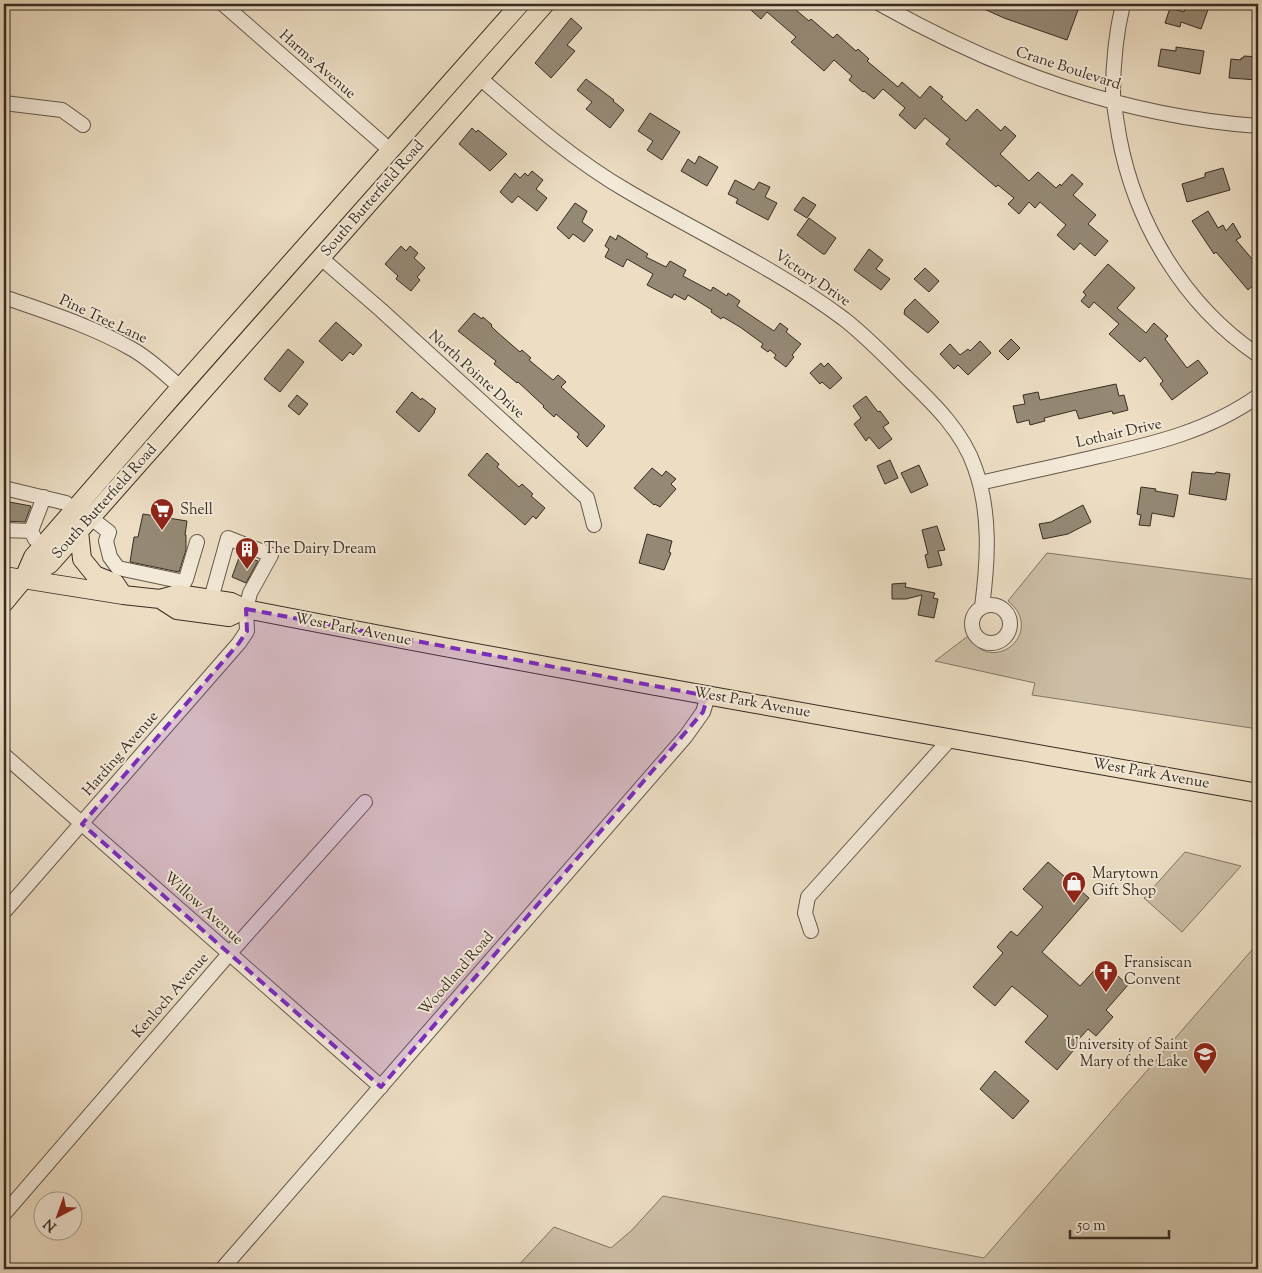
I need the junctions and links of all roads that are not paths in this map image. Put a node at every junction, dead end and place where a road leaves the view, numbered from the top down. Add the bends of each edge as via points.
1 (223, 4) edge
2 (520, 4) edge
3 (545, 4) edge
4 (880, 4) edge
5 (1123, 4) edge
6 (480, 78) junction
7 (1114, 102) junction
8 (4, 103) edge
9 (83, 125) dead end
10 (1258, 126) edge
11 (390, 150) junction
12 (321, 258) junction
13 (4, 297) edge
14 (1258, 355) edge
15 (180, 387) junction
16 (1258, 396) edge
17 (980, 483) junction
18 (4, 488) edge
19 (44, 497) junction
20 (74, 510) junction
21 (91, 518) junction
22 (594, 525) dead end
23 (4, 530) edge
24 (32, 531) junction
25 (79, 532) junction
26 (197, 542) dead end
27 (43, 545) junction
28 (4, 576) edge
29 (23, 580) junction
30 (181, 588) junction
31 (123, 595) junction
32 (160, 599) junction
33 (211, 599) junction
34 (4, 603) edge
35 (982, 607) dead end
36 (246, 609) junction
37 (708, 696) junction
38 (951, 738) junction
39 (4, 755) edge
40 (1258, 793) edge
41 (365, 802) dead end
42 (82, 824) junction
43 (4, 912) edge
44 (811, 932) dead end
45 (229, 954) junction
46 (381, 1086) junction
47 (4, 1214) edge
48 (222, 1269) edge

1 - 11 street, Harms Avenue
2 - 11 main road, South Butterfield Road
3 - 6 main road, South Butterfield Road
4 - 7 street, Crane Boulevard via 997,63 1085,95
5 - 7 street via 1116,39
6 - 12 main road, South Butterfield Road
6 - 17 street, Victory Drive via 596,172 770,269 844,320 942,413 964,445
7 - 10 street, Crane Boulevard via 1223,124
7 - 14 street via 1123,156 1136,201 1154,237 1176,274 1204,308
8 - 9 street via 62,110
11 - 15 main road, South Butterfield Road
12 - 21 main road, South Butterfield Road
12 - 22 street, North Pointe Drive via 587,498
13 - 15 street, Pine Tree Lane via 72,320 133,349
15 - 20 main road, South Butterfield Road
16 - 17 street, Lothair Drive via 1199,429 1177,437
17 - 35 street, Victory Drive via 987,542
18 - 19 street
19 - 20 street via 66,503
19 - 24 street
20 - 27 main road, South Butterfield Road
21 - 25 main road, South Butterfield Road
21 - 30 street via 109,532 106,541 110,557 118,568
23 - 24 street
24 - 27 street via 35,539
25 - 29 main road, South Butterfield Road via 50,564
25 - 31 main road via 82,559 95,575 115,583
26 - 30 street
27 - 29 main road, South Butterfield Road via 33,557
28 - 29 main road, West Park Avenue
29 - 31 main road, West Park Avenue
29 - 34 main road
30 - 32 main road, West Park Avenue
30 - 33 main road, West Park Avenue
31 - 32 main road, West Park Avenue
32 - 36 main road, West Park Avenue via 177,610 229,617
33 - 36 main road, West Park Avenue via 231,602
33 - 36 street, Harding Avenue via 228,538 271,555 250,592
36 - 37 main road, West Park Avenue
36 - 42 street, Harding Avenue via 246,631 239,643
37 - 38 main road, West Park Avenue
37 - 46 street, Woodland Road via 703,712 686,736
38 - 40 main road, West Park Avenue
38 - 44 street via 808,897 805,913
39 - 42 street, Willow Avenue
41 - 45 street, Kenloch Avenue
42 - 43 street, Harding Avenue
42 - 45 street, Willow Avenue
45 - 46 street, Willow Avenue
45 - 47 street, Kenloch Avenue
46 - 48 street, Woodland Road

